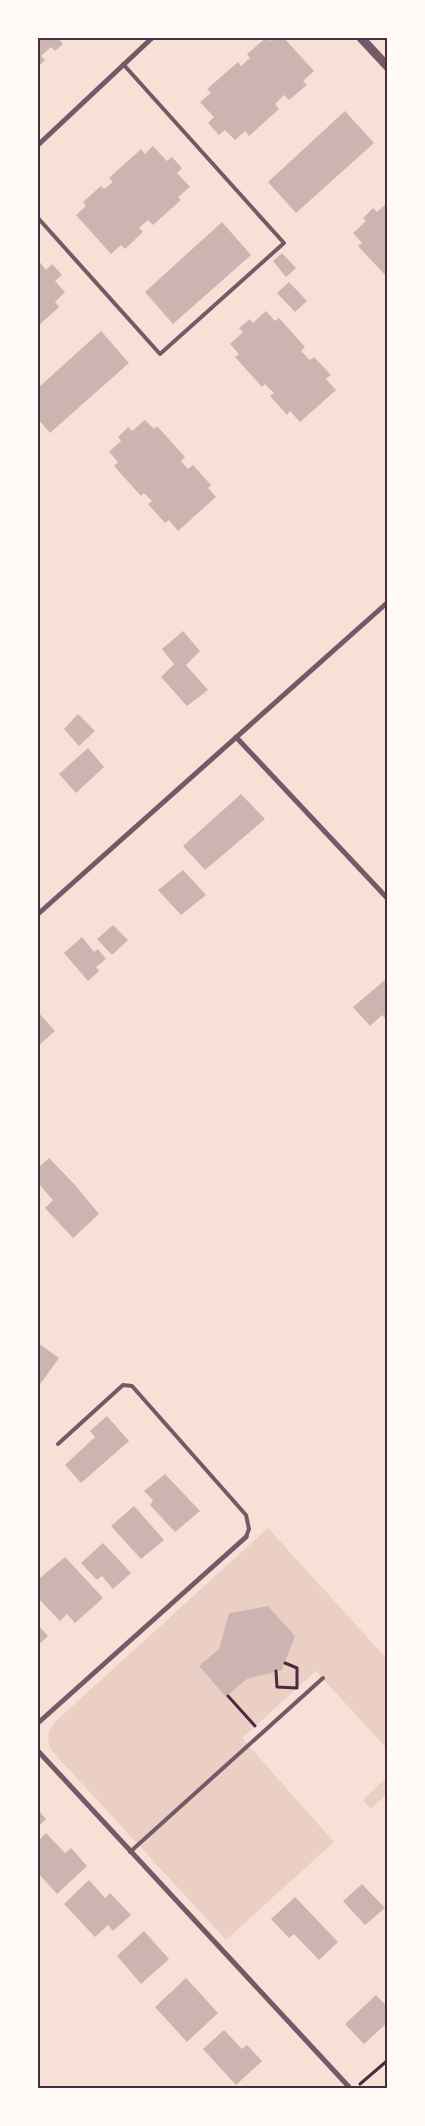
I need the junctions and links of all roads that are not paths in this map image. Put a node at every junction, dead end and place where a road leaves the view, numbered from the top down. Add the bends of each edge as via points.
1 (152, 38) edge
2 (361, 38) edge
3 (123, 64) junction
4 (386, 64) edge
5 (38, 145) edge
6 (38, 218) edge
7 (388, 602) edge
8 (236, 737) junction
9 (388, 899) edge
10 (38, 914) edge
11 (58, 1444) dead end
12 (246, 1537) joint
13 (323, 1678) dead end
14 (38, 1723) edge
15 (38, 1751) edge
16 (130, 1852) junction
17 (350, 2088) edge

1 - 3 street
2 - 4 street
3 - 5 street
3 - 6 lane via 284,244 160,354
7 - 8 street
8 - 9 street
8 - 10 street
11 - 12 lane via 123,1385 132,1386 246,1515 249,1529
12 - 14 street
13 - 16 lane
15 - 16 street
16 - 17 street

